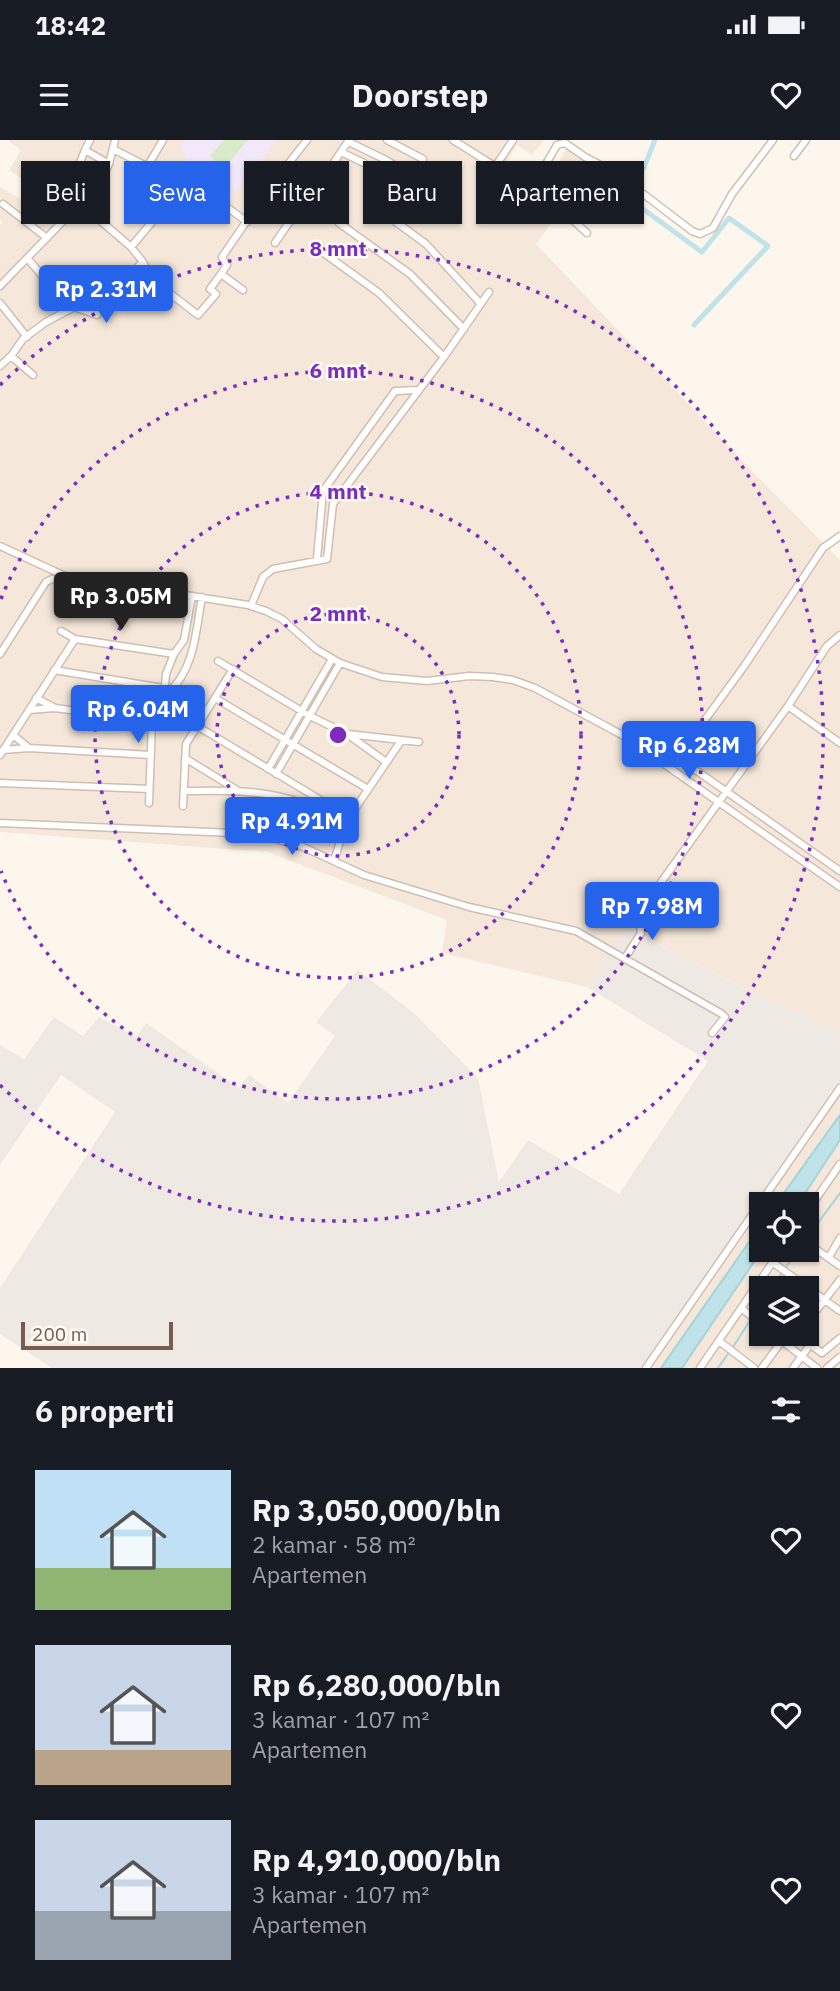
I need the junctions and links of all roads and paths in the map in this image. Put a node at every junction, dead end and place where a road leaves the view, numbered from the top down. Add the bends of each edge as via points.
1 (90, 140) edge
2 (115, 140) edge
3 (163, 140) edge
4 (307, 140) edge
5 (387, 140) edge
6 (453, 140) edge
7 (773, 140) edge
8 (806, 140) edge
9 (349, 141) edge
10 (511, 141) edge
11 (113, 149) junction
12 (87, 151) junction
13 (341, 152) junction
14 (794, 156) dead end
15 (423, 159) dead end
16 (82, 161) edge
17 (104, 161) edge
18 (110, 161) edge
19 (136, 161) edge
20 (151, 161) edge
21 (291, 161) edge
22 (388, 161) edge
23 (486, 161) edge
24 (499, 161) edge
25 (547, 161) edge
26 (595, 161) edge
27 (363, 163) dead end
28 (644, 194) edge
29 (3, 204) dead end
30 (61, 224) edge
31 (104, 224) edge
32 (150, 224) edge
33 (246, 224) edge
34 (340, 224) edge
35 (399, 224) edge
36 (577, 224) edge
37 (587, 233) dead end
38 (47, 238) junction
39 (275, 243) dead end
40 (131, 247) junction
41 (321, 251) dead end
42 (28, 258) junction
43 (143, 262) junction
44 (221, 274) junction
45 (0, 286) edge
46 (243, 290) dead end
47 (489, 292) dead end
48 (0, 303) edge
49 (481, 304) junction
50 (73, 307) junction
51 (464, 329) junction
52 (27, 337) junction
53 (11, 356) junction
54 (444, 357) junction
55 (0, 366) edge
56 (33, 374) dead end
57 (418, 390) junction
58 (322, 503) junction
59 (333, 504) junction
60 (840, 536) edge
61 (0, 547) edge
62 (317, 559) junction
63 (63, 581) dead end
64 (192, 596) junction
65 (201, 597) junction
66 (251, 606) junction
67 (61, 631) dead end
68 (840, 635) edge
69 (75, 639) junction
70 (184, 640) junction
71 (194, 642) junction
72 (0, 654) edge
73 (174, 654) junction
74 (332, 659) junction
75 (218, 661) dead end
76 (340, 663) junction
77 (54, 670) junction
78 (233, 670) junction
79 (166, 691) junction
80 (36, 698) junction
81 (215, 698) junction
82 (788, 706) junction
83 (55, 708) junction
84 (29, 710) junction
85 (302, 711) junction
86 (310, 716) junction
87 (152, 721) junction
88 (197, 726) junction
89 (347, 734) junction
90 (13, 735) junction
91 (285, 740) junction
92 (401, 741) junction
93 (419, 742) dead end
94 (840, 743) edge
95 (293, 745) junction
96 (29, 748) junction
97 (2, 753) edge
98 (151, 755) junction
99 (678, 757) junction
100 (185, 758) junction
101 (386, 762) junction
102 (268, 769) junction
103 (671, 769) junction
104 (276, 774) junction
105 (0, 783) edge
106 (149, 789) junction
107 (368, 789) junction
108 (184, 791) junction
109 (239, 791) junction
110 (726, 791) junction
111 (149, 803) dead end
112 (718, 803) junction
113 (183, 806) dead end
114 (347, 820) junction
115 (0, 823) edge
116 (334, 861) junction
117 (840, 871) edge
118 (840, 887) edge
119 (625, 958) junction
120 (712, 1033) dead end
121 (840, 1088) edge
122 (840, 1164) edge
123 (819, 1195) edge
124 (840, 1238) edge
125 (819, 1251) edge
126 (829, 1257) junction
127 (775, 1263) joint
128 (840, 1266) edge
129 (840, 1280) edge
130 (826, 1299) junction
131 (741, 1308) junction
132 (819, 1308) edge
133 (840, 1311) edge
134 (749, 1314) edge
135 (840, 1338) edge
136 (719, 1341) junction
137 (778, 1346) edge
138 (790, 1346) edge
139 (809, 1346) edge
140 (812, 1346) edge
141 (802, 1356) junction
142 (840, 1357) edge
143 (646, 1368) edge
144 (700, 1368) edge
145 (754, 1368) edge
146 (762, 1368) edge
147 (793, 1368) edge
148 (817, 1368) edge
149 (827, 1368) edge

1 - 12 street
2 - 11 street
3 - 20 street
4 - 21 street
5 - 15 street
6 - 23 street
7 - 28 street via 709,231 692,231
8 - 14 street
9 - 13 street
9 - 22 street
10 - 24 street
11 - 18 street
11 - 19 street
12 - 16 street
12 - 17 street
13 - 27 street
13 - 39 street via 318,193
25 - 26 street via 561,142
29 - 38 street
30 - 38 street
31 - 40 street
32 - 40 street
33 - 44 street via 222,257 228,265
34 - 51 street via 410,274
35 - 49 street via 426,244
36 - 37 street
38 - 42 street
40 - 43 street
41 - 54 street via 379,293
42 - 45 street
42 - 50 street via 48,289
43 - 44 street via 150,278 198,316 216,294 210,289
43 - 50 street via 114,288 97,315
44 - 46 street
47 - 49 street
48 - 52 street
49 - 51 street
50 - 52 street
51 - 54 street
52 - 53 street
53 - 55 street
53 - 56 street
54 - 57 street
57 - 58 street via 395,391 323,491
57 - 59 street
58 - 59 street
58 - 62 street
59 - 62 street via 327,559
60 - 99 street via 822,548
61 - 64 street via 65,576
62 - 66 street via 273,569 262,577
63 - 72 street via 46,582
64 - 65 street
64 - 70 street
65 - 66 street
65 - 71 street
66 - 74 street via 282,619
67 - 69 street
68 - 82 street via 827,646
69 - 73 street
69 - 77 street
70 - 71 street
70 - 73 street
71 - 79 street via 184,671
73 - 79 street
74 - 76 street
74 - 85 street
75 - 78 street
76 - 86 street
76 - 103 street via 407,681 469,676 513,680 624,736
77 - 79 street
77 - 80 street
78 - 81 street
78 - 85 street
79 - 87 street
80 - 83 street
80 - 84 street
81 - 88 street
81 - 91 street
82 - 94 street
82 - 110 street
83 - 84 street
83 - 87 street
84 - 90 street
85 - 86 street
85 - 91 street
86 - 89 street
86 - 95 street
87 - 98 street
88 - 100 street via 186,744
88 - 102 street
89 - 92 street
89 - 101 street
90 - 96 street
90 - 97 street
91 - 95 street
91 - 102 street
92 - 93 street
92 - 101 street
95 - 104 street
95 - 107 street
96 - 97 street
96 - 98 street
98 - 106 street
99 - 103 street
99 - 110 street
100 - 108 street
100 - 109 street
101 - 107 street
102 - 104 street
103 - 112 street
104 - 114 street
105 - 106 street
106 - 111 street
107 - 114 street
108 - 109 street
108 - 113 street
109 - 114 street via 288,797
110 - 112 street
110 - 117 street
112 - 118 street
112 - 119 street via 644,906 639,916 641,933
114 - 116 street
115 - 116 street via 257,834
116 - 119 street via 364,875 469,907 576,931
119 - 120 street via 725,1017
121 - 143 street
122 - 123 street
124 - 126 street
125 - 126 street
126 - 128 street
127 - 130 street
127 - 131 street
129 - 130 street
130 - 132 street
130 - 133 street
131 - 134 street
131 - 136 street
135 - 140 street via 822,1353
136 - 144 street
136 - 145 street
137 - 146 street
138 - 141 street
139 - 141 street
141 - 147 street
141 - 148 street
142 - 149 street

